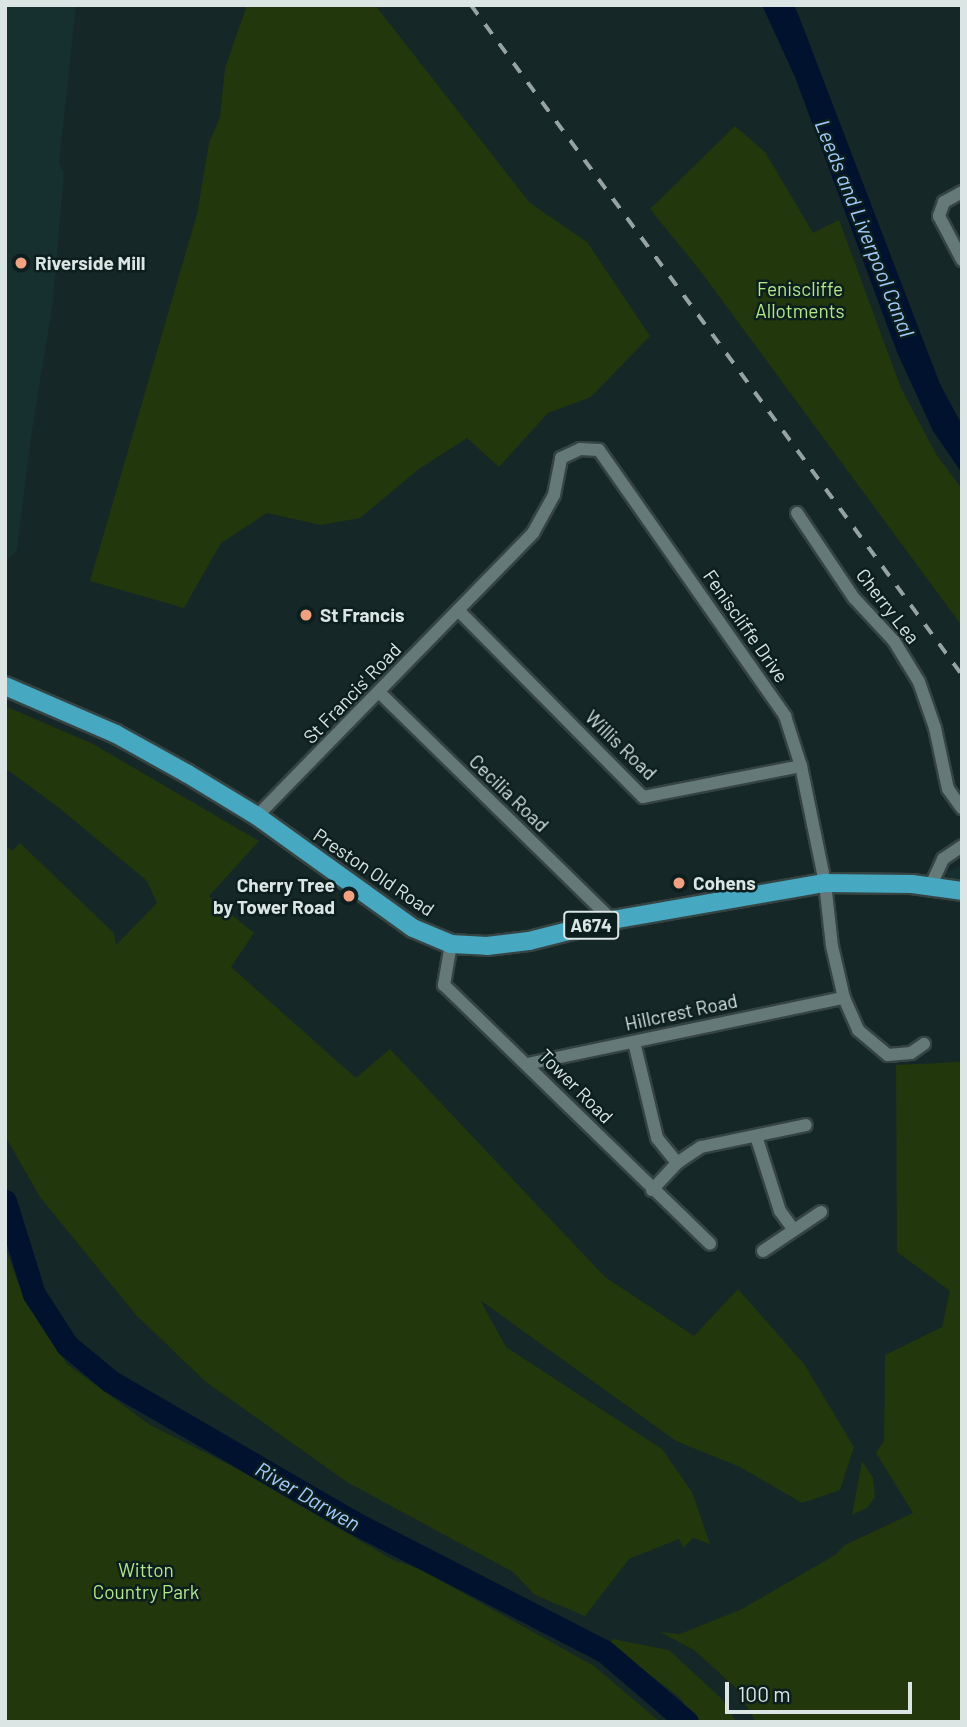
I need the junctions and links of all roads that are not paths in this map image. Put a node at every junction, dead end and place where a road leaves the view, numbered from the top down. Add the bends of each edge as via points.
1 (962, 192) edge
2 (962, 260) edge
3 (561, 458) joint
4 (797, 513) dead end
5 (458, 611) junction
6 (5, 686) edge
7 (380, 693) junction
8 (801, 766) junction
9 (962, 808) edge
10 (257, 816) junction
11 (962, 846) edge
12 (825, 883) junction
13 (930, 885) junction
14 (962, 891) edge
15 (612, 920) junction
16 (451, 944) junction
17 (844, 998) junction
18 (634, 1042) junction
19 (924, 1044) dead end
20 (527, 1064) junction
21 (806, 1125) dead end
22 (756, 1136) junction
23 (677, 1163) junction
24 (652, 1190) junction
25 (821, 1212) dead end
26 (793, 1229) junction
27 (710, 1244) dead end
28 (763, 1251) dead end

1 - 2 street via 944,202 939,216
3 - 5 street, St Francis' Road via 554,495 533,533
3 - 8 street, Feniscliffe Drive via 580,449 599,450 785,716
4 - 9 street, Cherry Lea via 854,598 894,641 919,682 948,789
5 - 7 street, St Francis' Road
5 - 8 street, Willis Road via 643,797
6 - 10 main road, Preston Old Road / A674 via 116,734
7 - 10 street, St Francis' Road
7 - 15 street, Cecilia Road
8 - 12 street, Feniscliffe Drive
10 - 16 main road, Preston Old Road / A674 via 412,928
11 - 13 street via 943,859
12 - 13 main road, Preston Old Road / A674
12 - 15 main road, Preston Old Road / A674
12 - 17 street, Feniscliffe Drive
13 - 14 main road, Preston Old Road / A674
15 - 16 main road, Preston Old Road / A674 via 529,941
16 - 20 street, Tower Road via 444,985
17 - 18 street, Hillcrest Road
17 - 19 street, Feniscliffe Drive via 858,1030 884,1054 911,1053
18 - 20 street, Hillcrest Road
18 - 23 street via 657,1138
20 - 24 street, Tower Road
21 - 22 street
22 - 23 street via 701,1147
22 - 26 street via 780,1211
23 - 24 street
24 - 27 street, Tower Road
25 - 26 street
26 - 28 street

